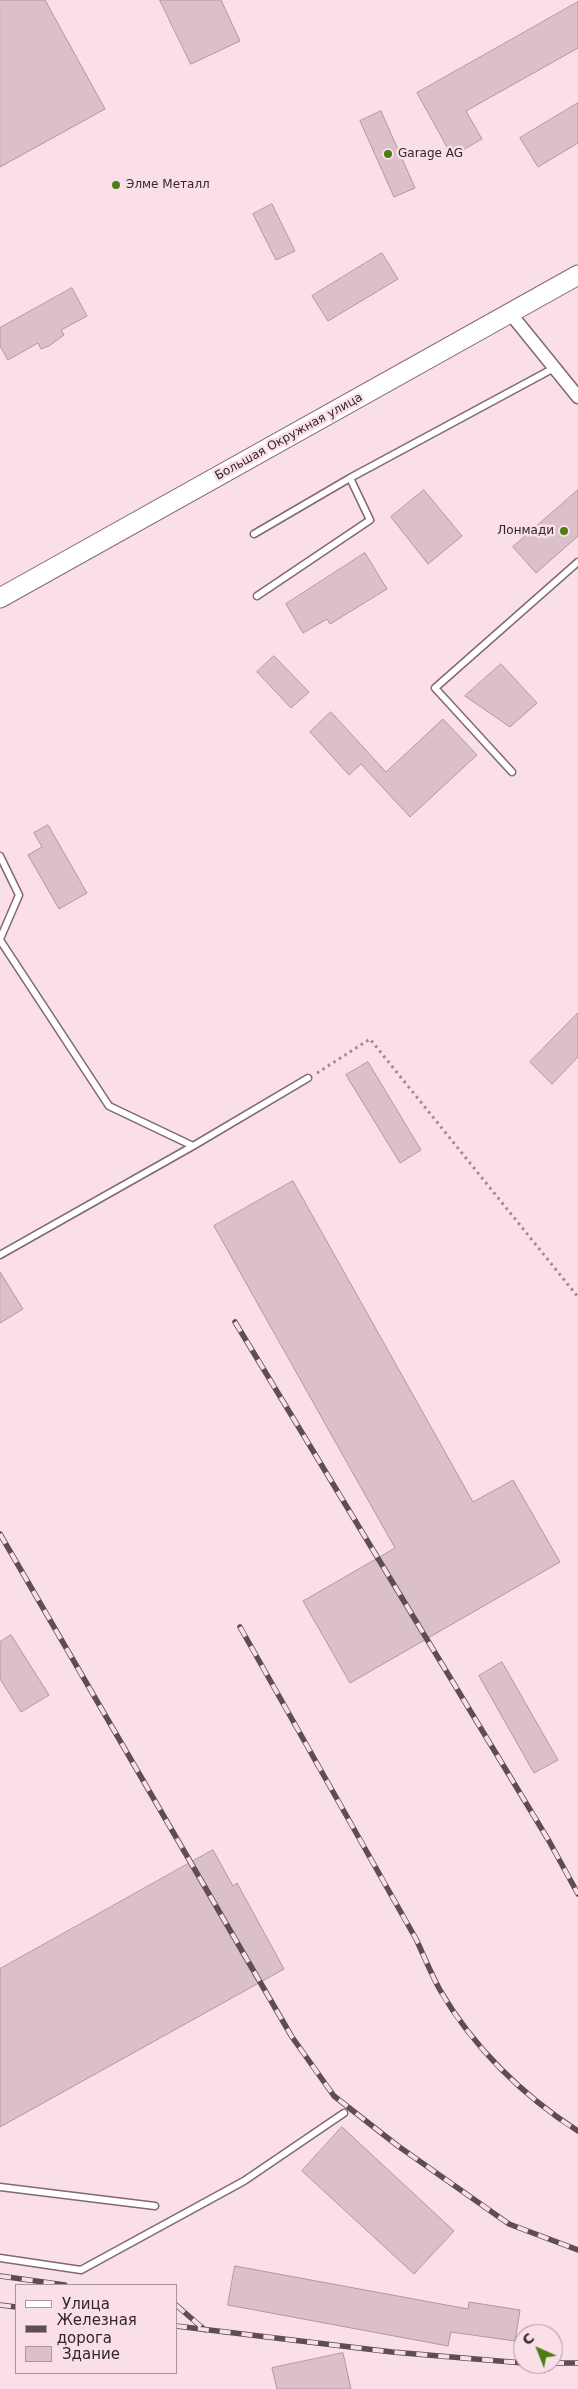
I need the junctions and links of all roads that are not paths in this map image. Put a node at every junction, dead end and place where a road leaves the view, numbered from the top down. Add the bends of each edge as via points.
1 (578, 274) edge
2 (510, 313) junction
3 (554, 368) junction
4 (578, 397) edge
5 (350, 478) junction
6 (254, 534) dead end
7 (578, 562) edge
8 (257, 596) dead end
9 (0, 598) edge
10 (512, 772) dead end
11 (0, 856) edge
12 (0, 940) edge
13 (308, 1078) road end
14 (194, 1146) junction
15 (0, 1255) edge
16 (344, 2113) dead end
17 (0, 2187) edge
18 (155, 2206) dead end
19 (0, 2258) edge

1 - 2 main road, Большая Окружная улица
2 - 3 street
2 - 9 main road, Большая Окружная улица
3 - 4 street
3 - 5 lane
5 - 6 lane
5 - 8 lane via 370,520
7 - 10 lane via 435,688
11 - 12 lane via 18,895
12 - 14 lane via 109,1106
13 - 14 lane
14 - 15 lane
16 - 19 lane via 244,2181 81,2270
17 - 18 lane

